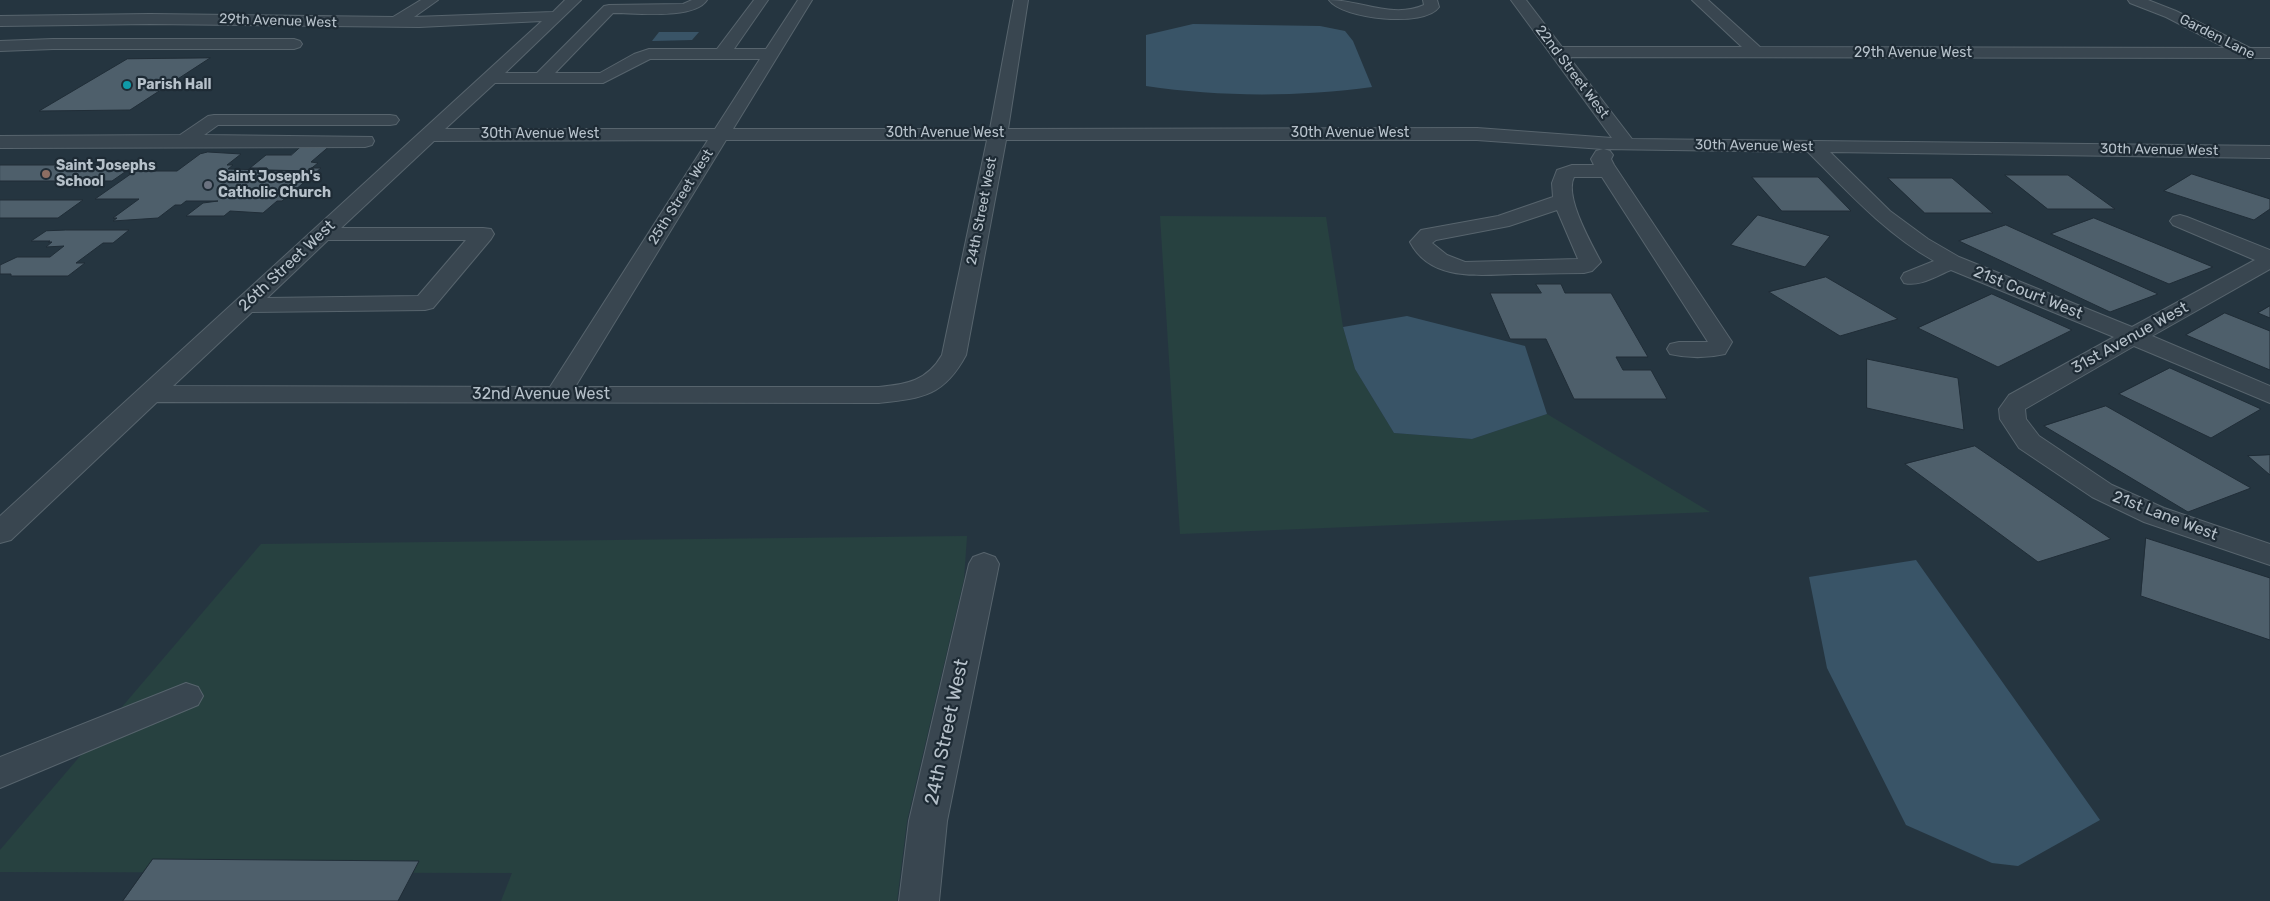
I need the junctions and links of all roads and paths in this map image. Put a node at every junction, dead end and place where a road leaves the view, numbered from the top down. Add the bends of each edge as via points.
1 (431, 0) edge
2 (700, 0) edge
3 (760, 0) edge
4 (805, 0) edge
5 (1021, 0) edge
6 (1336, 0) edge
7 (1430, 0) edge
8 (1518, 0) edge
9 (1699, 0) edge
10 (2134, 0) edge
11 (243, 4) dead end
12 (614, 5) edge
13 (63, 7) dead end
14 (573, 9) edge
15 (208, 19) junction
16 (0, 21) edge
17 (32, 22) junction
18 (396, 22) junction
19 (294, 44) dead end
20 (0, 46) edge
21 (1557, 52) junction
22 (1756, 52) junction
23 (2249, 53) junction
24 (2270, 53) edge
25 (722, 54) junction
26 (771, 54) junction
27 (2270, 64) edge
28 (490, 78) junction
29 (541, 78) junction
30 (409, 126) junction
31 (998, 133) junction
32 (721, 134) junction
33 (184, 141) junction
34 (365, 141) dead end
35 (0, 142) edge
36 (1616, 144) junction
37 (1813, 146) junction
38 (2268, 153) edge
39 (1608, 171) junction
40 (1565, 200) junction
41 (2180, 221) dead end
42 (322, 234) junction
43 (2270, 259) edge
44 (1951, 262) junction
45 (1912, 278) dead end
46 (245, 305) junction
47 (2132, 336) junction
48 (1679, 350) dead end
49 (931, 384) joint
50 (150, 394) junction
51 (558, 394) junction
52 (2270, 396) edge
53 (2019, 430) joint
54 (0, 533) edge
55 (2270, 555) edge
56 (984, 564) dead end
57 (186, 696) dead end
58 (0, 773) edge
59 (919, 901) edge

1 - 18 street
2 - 12 street, 29th Avenue West via 684,8
3 - 25 street
4 - 26 street, 25th Street West
5 - 31 street, 24th Street West
6 - 7 street via 1353,8 1392,14 1425,11 1432,7
8 - 21 street, 22nd Street West
9 - 22 street
10 - 23 street, Garden Lane via 2171,14
11 - 15 street
12 - 14 street, 29th Avenue West
12 - 29 street
13 - 17 street
14 - 18 street, 29th Avenue West
14 - 28 street, 26th Street West
15 - 17 street, 29th Avenue West
15 - 18 street, 29th Avenue West
16 - 17 street, 29th Avenue West
19 - 20 street
21 - 22 street, 29th Avenue West
21 - 36 street, 22nd Street West
22 - 23 street, 29th Avenue West
23 - 24 street, 29th Avenue West
23 - 27 street, Garden Lane
25 - 26 street
25 - 29 street via 649,54 603,78
26 - 32 street, 25th Street West
28 - 29 street
28 - 30 street, 26th Street West
30 - 32 street, 30th Avenue West
30 - 33 street, 30th Avenue West via 214,120
30 - 42 street, 26th Street West
31 - 32 street, 30th Avenue West
31 - 36 street, 30th Avenue West via 1477,134
31 - 49 street, 24th Street West via 954,355 946,371
32 - 51 street, 25th Street West
33 - 34 street
33 - 35 street
36 - 37 street, 30th Avenue West
36 - 39 street via 1601,159
37 - 38 street, 30th Avenue West
37 - 44 street, 21st Court West via 1883,214 1920,244
39 - 40 street via 1564,174
39 - 48 street via 1720,342 1716,349
40 - 40 street via 1568,216 1590,262 1584,266 1464,269 1448,265 1424,250 1421,242 1429,235 1502,222
41 - 43 street
42 - 46 street, 26th Street West
42 - 46 street via 483,234 426,303
43 - 47 street, 31st Avenue West
44 - 45 street
44 - 47 street, 21st Court West
46 - 50 street, 26th Street West
47 - 52 street, 21st Court West
47 - 53 street, 31st Avenue West via 2018,401 2012,409
49 - 51 street, 32nd Avenue West via 910,392 879,395
50 - 51 street, 32nd Avenue West
50 - 54 street, 26th Street West
53 - 55 street, 21st Lane West via 2045,454 2124,502
56 - 59 street, 24th Street West via 928,821
57 - 58 street

